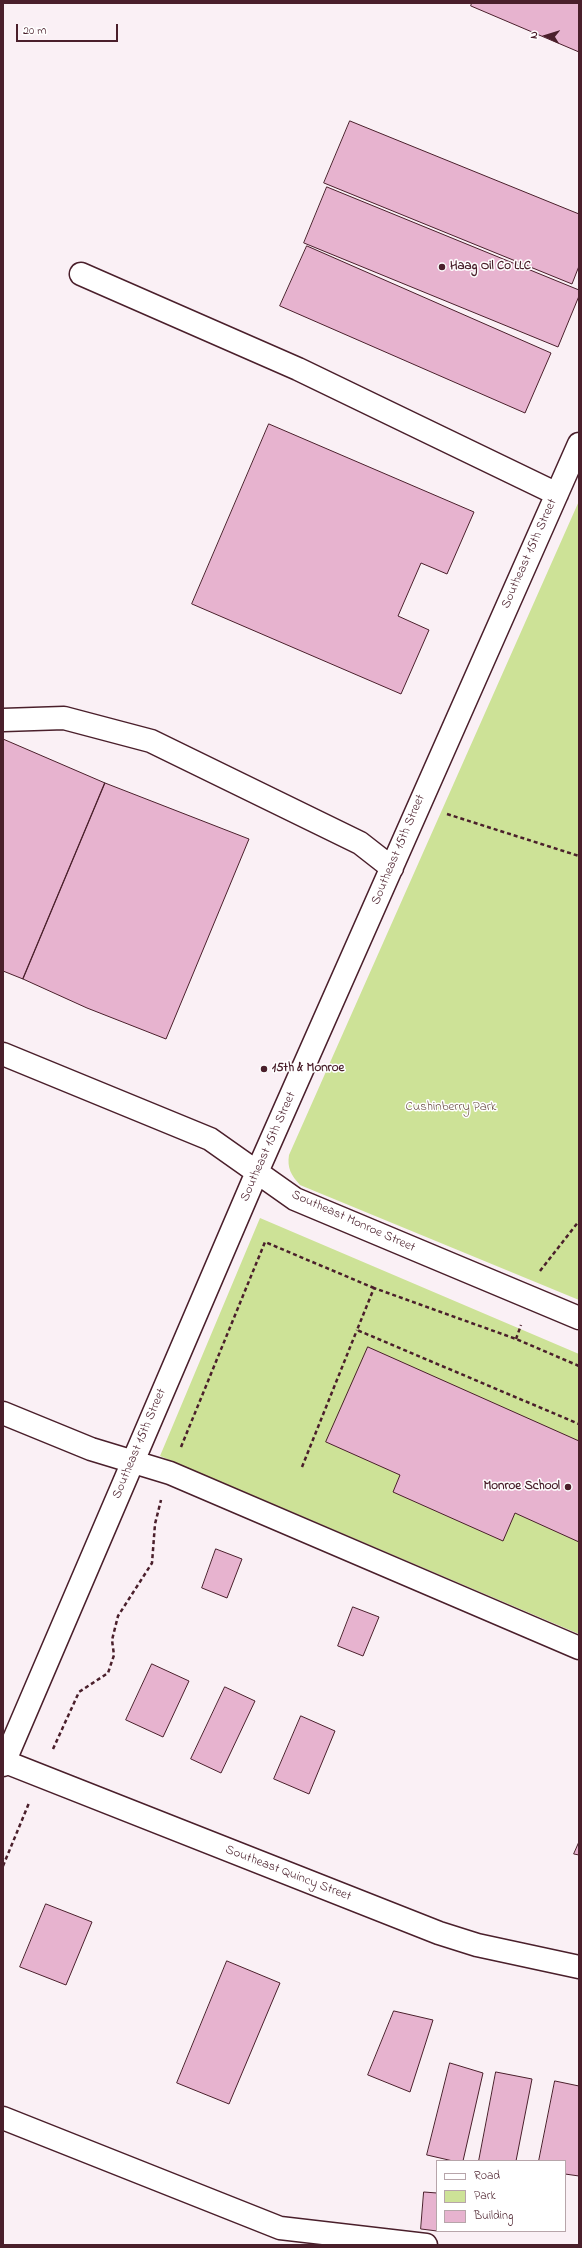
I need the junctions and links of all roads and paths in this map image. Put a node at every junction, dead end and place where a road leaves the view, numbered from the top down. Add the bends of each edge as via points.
1 (81, 274) dead end
2 (579, 444) edge
3 (557, 494) junction
4 (3, 720) edge
5 (418, 805) junction
6 (579, 856) edge
7 (392, 868) junction
8 (3, 1054) edge
9 (258, 1172) junction
10 (579, 1221) edge
11 (374, 1288) junction
12 (530, 1298) junction
13 (579, 1318) edge
14 (357, 1330) junction
15 (579, 1366) edge
16 (3, 1413) edge
17 (579, 1424) edge
18 (133, 1461) junction
19 (302, 1467) dead end
20 (170, 1473) junction
21 (579, 1648) edge
22 (3, 1762) edge
23 (40, 1777) junction
24 (3, 1866) edge
25 (579, 1967) edge
26 (3, 2118) edge
27 (426, 2245) edge

1 - 3 street via 298,369
2 - 3 street, Southeast 15th Street
3 - 5 street, Southeast 15th Street
4 - 7 street via 64,718 151,742 360,843
5 - 6 path
5 - 7 street, Southeast 15th Street
7 - 9 street, Southeast 15th Street
8 - 9 street, Southeast Monroe Street via 210,1139
9 - 12 street, Southeast Monroe Street via 295,1199
9 - 18 street, Southeast 15th Street
10 - 12 path via 541,1268
11 - 14 path
11 - 15 path via 516,1339
11 - 20 path via 265,1242
12 - 13 street, Southeast Monroe Street
14 - 17 path
14 - 19 path
16 - 18 street via 91,1449
18 - 20 street
18 - 22 street, Southeast 15th Street
20 - 21 street
20 - 23 path via 155,1524 152,1563 118,1616 112,1640 114,1655 108,1672 79,1692
22 - 23 street, Southeast Quincy Street
23 - 24 path
23 - 25 street, Southeast Quincy Street via 439,1932 477,1945
26 - 27 street via 280,2228

